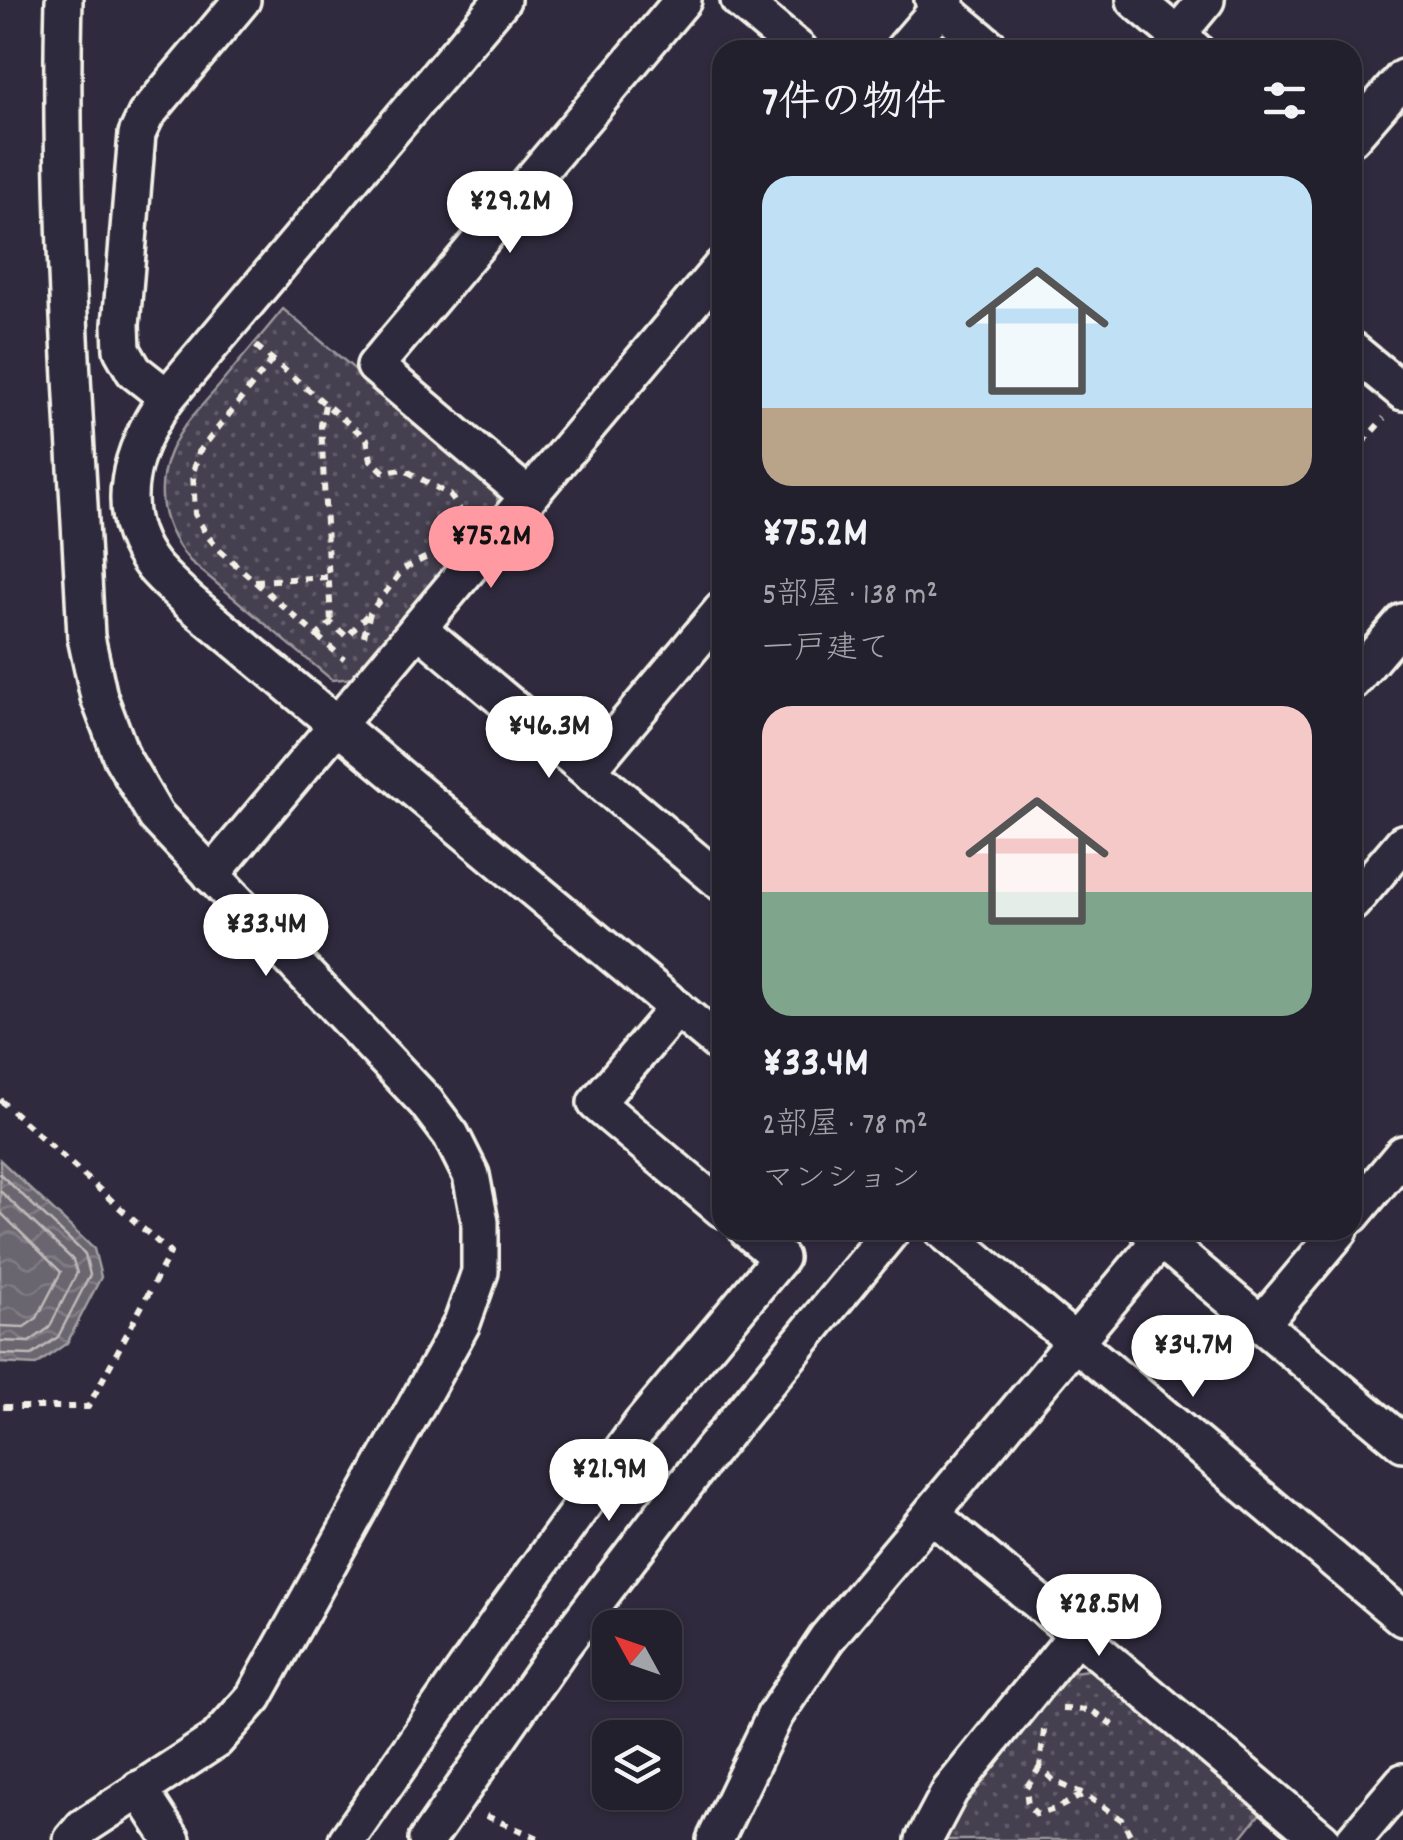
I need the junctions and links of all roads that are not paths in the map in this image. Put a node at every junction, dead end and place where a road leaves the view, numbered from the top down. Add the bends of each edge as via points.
1 (64, 0) edge
2 (242, 0) edge
3 (502, 0) edge
4 (683, 0) edge
5 (739, 0) edge
6 (1136, 0) edge
7 (1206, 0) edge
8 (940, 2) edge
9 (787, 40) edge
10 (911, 40) edge
11 (982, 40) edge
12 (1184, 40) edge
13 (1187, 40) edge
14 (1403, 78) edge
15 (1362, 125) edge
16 (712, 278) edge
17 (1362, 361) edge
18 (167, 397) junction
19 (1397, 401) edge
20 (528, 496) junction
21 (1403, 622) edge
22 (418, 628) junction
23 (712, 633) edge
24 (1362, 670) edge
25 (337, 725) junction
26 (588, 770) junction
27 (1403, 843) edge
28 (212, 875) junction
29 (712, 875) edge
30 (1362, 891) edge
31 (677, 1008) junction
32 (712, 1038) edge
33 (1403, 1154) edge
34 (712, 1202) edge
35 (1362, 1203) edge
36 (759, 1240) edge
37 (884, 1240) edge
38 (954, 1240) edge
39 (1151, 1240) edge
40 (1161, 1240) edge
41 (1332, 1240) edge
42 (1261, 1324) junction
43 (1074, 1344) junction
44 (1403, 1444) edge
45 (931, 1514) junction
46 (1403, 1618) edge
47 (1077, 1634) junction
48 (1403, 1782) edge
49 (139, 1789) junction
50 (72, 1840) edge
51 (172, 1840) edge
52 (347, 1840) edge
53 (427, 1840) edge
54 (715, 1840) edge
55 (924, 1840) edge
56 (1322, 1840) edge
57 (1354, 1840) edge

1 - 28 street via 64,194 86,636 122,758 156,816
2 - 18 street via 136,134 122,350 134,370
3 - 18 street
4 - 20 street via 375,366
5 - 9 street
6 - 12 street
7 - 13 street
8 - 10 street
8 - 11 street
14 - 15 street
16 - 20 street
17 - 19 street
18 - 25 street via 139,445 130,479 129,510 152,566
20 - 22 street
21 - 24 street
22 - 25 street
22 - 26 street
23 - 26 street
25 - 28 street
25 - 31 street
26 - 29 street
27 - 30 street
28 - 49 street via 451,1135 471,1175 480,1272 462,1323 254,1697 216,1740
31 - 32 street
31 - 34 street via 596,1103
33 - 35 street
36 - 52 street via 780,1258 640,1426
37 - 53 street via 698,1467
38 - 43 street
39 - 43 street
40 - 42 street
41 - 42 street
42 - 44 street
43 - 45 street
43 - 46 street
45 - 47 street
45 - 54 street via 827,1638 775,1715
47 - 55 street via 950,1791
47 - 56 street
48 - 57 street
49 - 50 street
49 - 51 street

